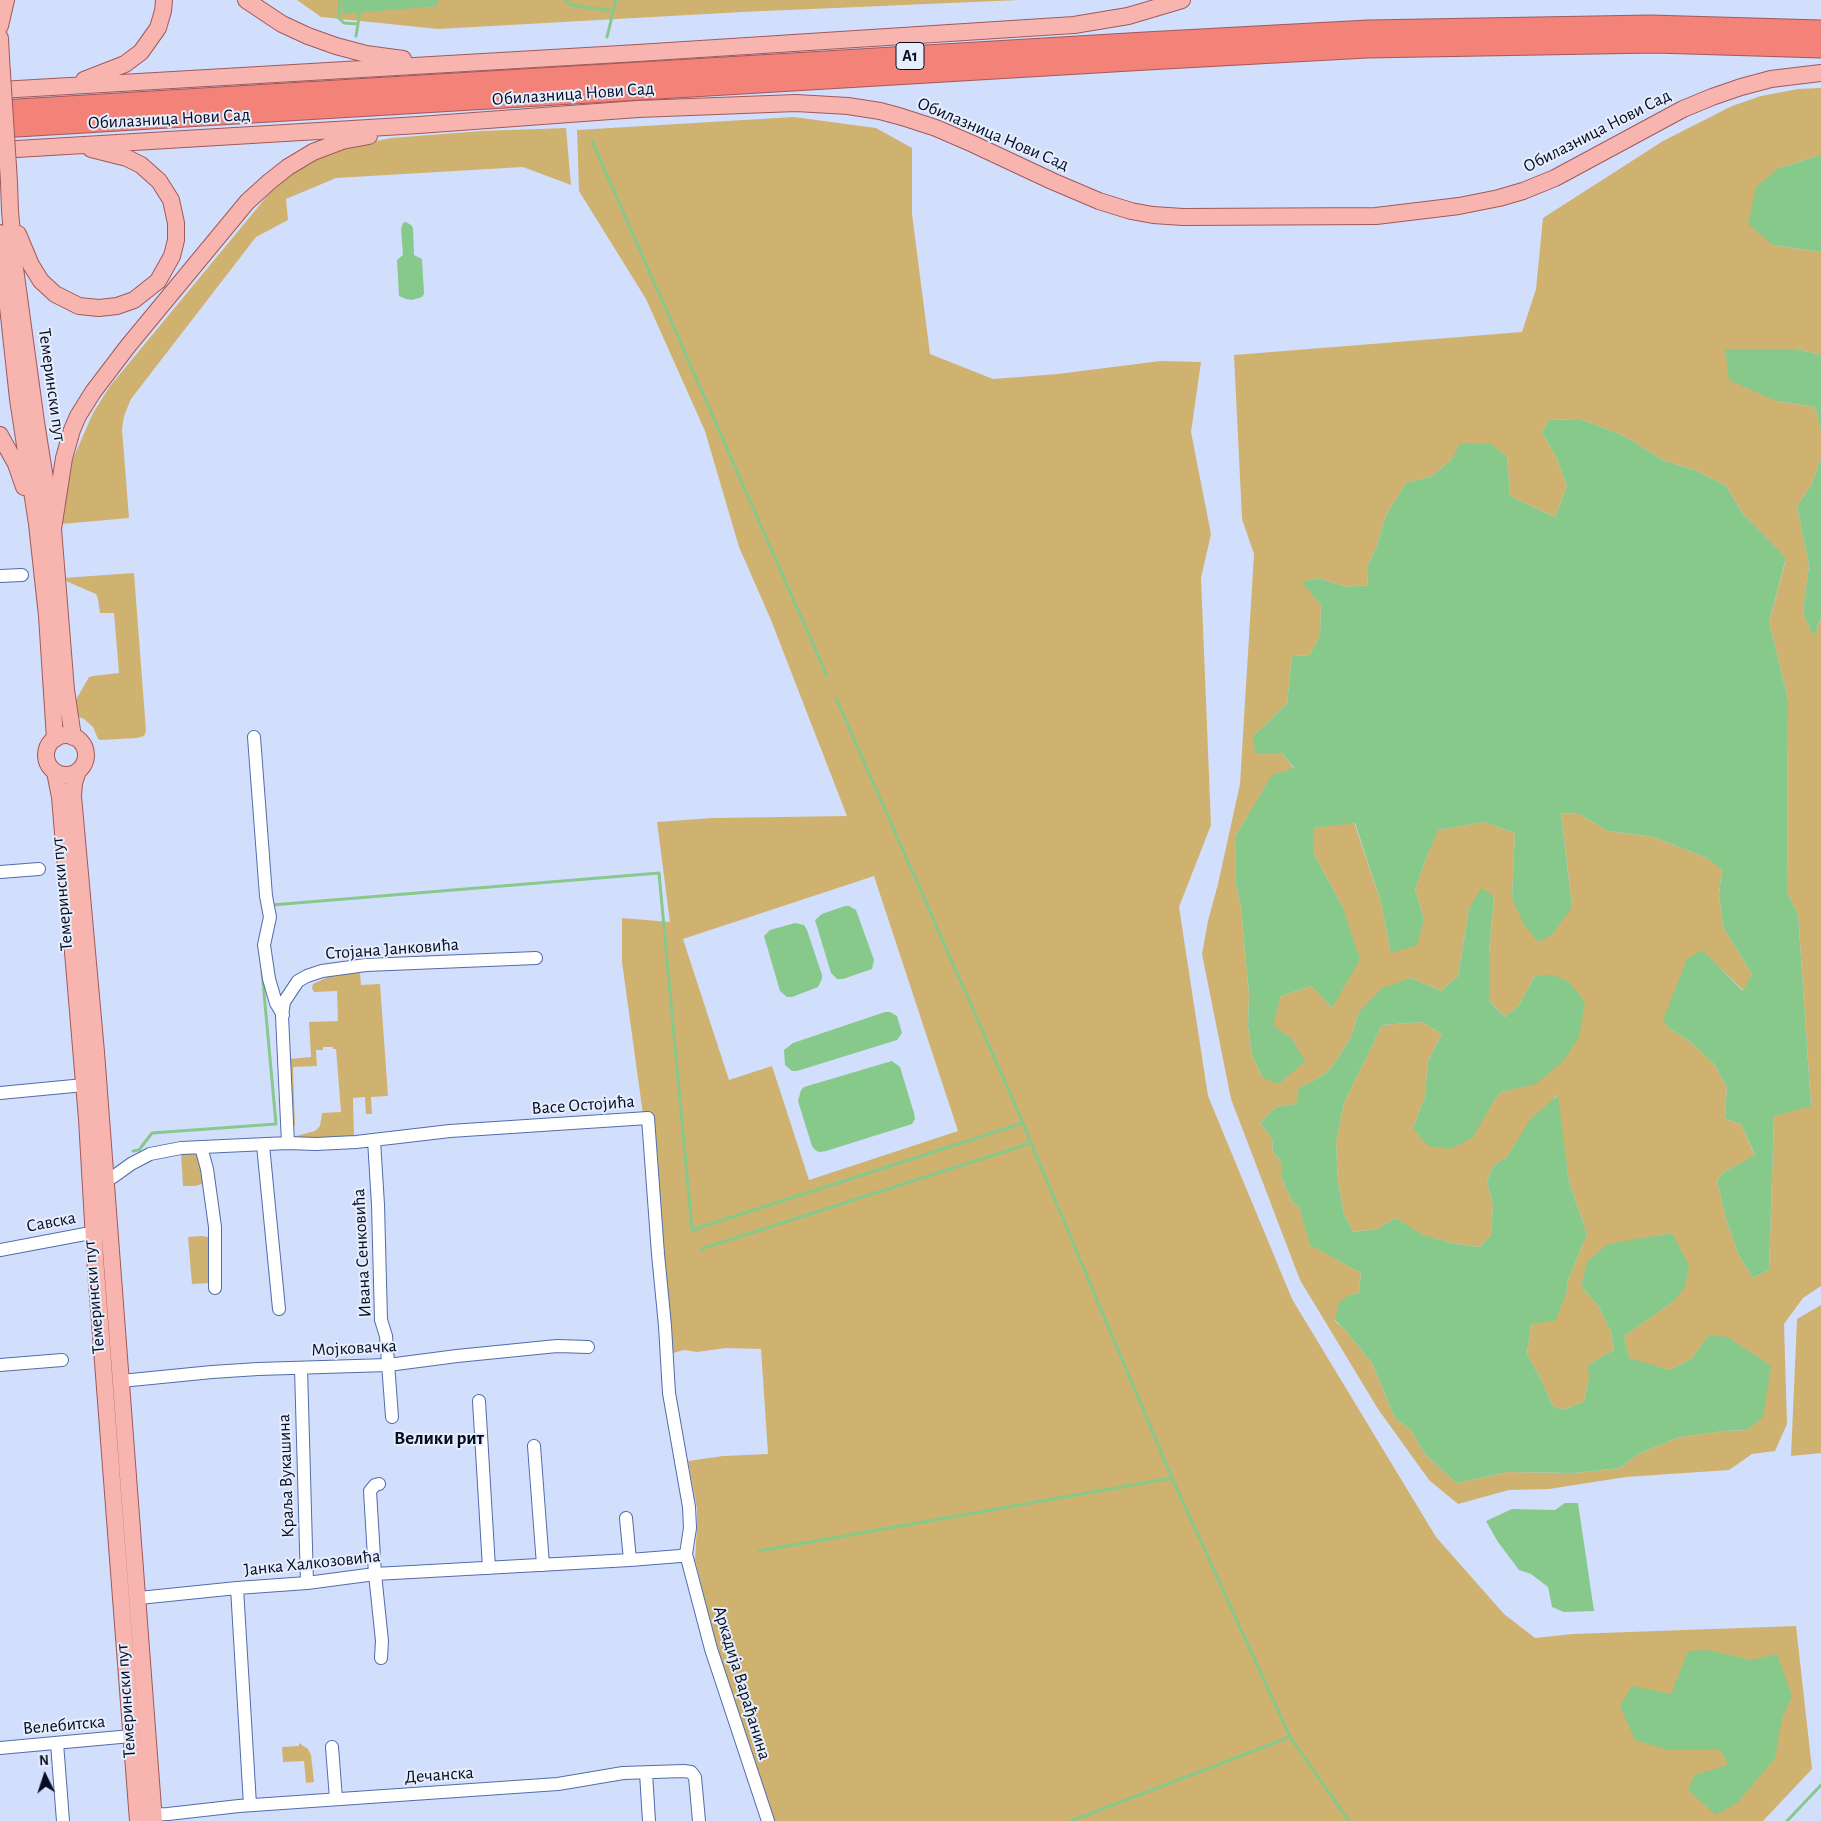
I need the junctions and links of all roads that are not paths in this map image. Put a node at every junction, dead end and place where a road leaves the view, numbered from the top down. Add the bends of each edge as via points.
1 (6, 0) edge
2 (164, 0) edge
3 (246, 0) edge
4 (1182, 0) edge
5 (0, 26) edge
6 (1821, 30) edge
7 (0, 38) edge
8 (1821, 48) edge
9 (438, 64) junction
10 (1821, 73) edge
11 (67, 86) junction
12 (0, 90) edge
13 (0, 110) edge
14 (419, 125) junction
15 (0, 128) edge
16 (75, 145) junction
17 (0, 150) edge
18 (10, 211) junction
19 (0, 233) edge
20 (0, 435) edge
21 (45, 527) junction
22 (22, 575) dead end
23 (0, 576) edge
24 (73, 737) junction
25 (254, 737) dead end
26 (55, 739) junction
27 (78, 771) junction
28 (55, 772) junction
29 (39, 869) dead end
30 (0, 872) edge
31 (536, 958) dead end
32 (283, 1015) junction
33 (84, 1085) junction
34 (0, 1093) edge
35 (374, 1140) junction
36 (288, 1143) junction
37 (263, 1145) junction
38 (201, 1147) junction
39 (105, 1178) junction
40 (101, 1231) junction
41 (0, 1250) edge
42 (215, 1288) dead end
43 (279, 1308) dead end
44 (588, 1347) dead end
45 (62, 1360) dead end
46 (0, 1365) edge
47 (388, 1365) junction
48 (301, 1368) junction
49 (121, 1381) junction
50 (479, 1402) dead end
51 (392, 1417) dead end
52 (534, 1446) dead end
53 (379, 1484) dead end
54 (626, 1518) dead end
55 (686, 1554) junction
56 (630, 1560) junction
57 (543, 1565) junction
58 (489, 1568) junction
59 (374, 1574) junction
60 (307, 1583) junction
61 (237, 1588) junction
62 (138, 1598) junction
63 (382, 1658) dead end
64 (131, 1736) junction
65 (57, 1743) junction
66 (332, 1747) dead end
67 (0, 1748) edge
68 (646, 1773) junction
69 (336, 1799) junction
70 (250, 1805) junction
71 (137, 1818) edge
72 (154, 1818) edge
73 (63, 1821) edge
74 (649, 1821) edge
75 (699, 1821) edge
76 (768, 1821) edge

1 - 5 main road
2 - 11 main road via 158,28 134,58
3 - 9 main road via 282,24 336,46 366,54
4 - 9 main road, Обилазница Нови Сад via 1128,16 1074,25
6 - 13 highway, A1 via 1640,25 1368,30
7 - 18 main road, Темерински пут, bridge
8 - 15 highway, A1 via 1645,44 1367,48
9 - 11 main road, Обилазница Нови Сад
10 - 14 main road, Обилазница Нови Сад via 1771,79 1712,97 1683,109 1555,178 1523,191 1478,203 1376,216 1183,217 1131,211 1073,190 936,128 880,111 848,106 796,103 638,109
11 - 12 main road, Обилазница Нови Сад
14 - 16 main road, Обилазница Нови Сад
14 - 21 main road via 342,141 313,152 279,174 247,202 128,346 84,406 72,430
16 - 17 main road, Обилазница Нови Сад
16 - 18 main road via 134,162 154,175 168,194 175,213 176,240 168,266 153,286 134,300 108,308 79,306 62,298 36,274
18 - 21 main road, Темерински пут
19 - 21 main road, Темерински пут via 18,399
20 - 21 main road
21 - 24 main road, Темерински пут
21 - 26 main road, Темерински пут
22 - 23 street
24 - 26 main road
24 - 27 main road via 85,750 85,761
25 - 32 street via 269,911 264,945 269,979
26 - 28 main road via 47,756
27 - 28 main road via 66,776
27 - 39 main road, Темерински пут via 73,796
28 - 33 main road, Темерински пут via 60,797
29 - 30 street
31 - 32 street, Стојана Јанковића via 387,964 322,971 298,981 284,1002
32 - 36 street, Стојана Јанковића
33 - 34 street
33 - 40 main road, Темерински пут
35 - 36 street, Васе Остојића
35 - 47 street, Ивана Сенковића via 381,1320
35 - 55 street, Васе Остојића via 450,1131 648,1118 669,1393 689,1507
36 - 37 street, Васе Остојића
37 - 38 street, Васе Остојића
37 - 43 street
38 - 39 street, Васе Остојића via 150,1154 113,1177
38 - 42 street via 215,1227
39 - 40 main road, Темерински пут
40 - 41 street, Савска
40 - 49 main road, Темерински пут
40 - 64 main road, Темерински пут
44 - 47 street, Мојковачка via 557,1346
45 - 46 street
47 - 48 street, Мојковачка
47 - 51 street, Ивана Сенковића
48 - 49 street, Мојковачка
48 - 60 street, Краља Вукашина
49 - 62 main road, Темерински пут
50 - 58 street
52 - 57 street
53 - 59 street via 370,1492
54 - 56 street
55 - 56 street, Јанка Халкозовића
55 - 76 street, Аркадија Варађанина via 711,1649
56 - 57 street, Јанка Халкозовића
57 - 58 street, Јанка Халкозовића
58 - 59 street, Јанка Халкозовића
59 - 60 street, Јанка Халкозовића
59 - 63 street
60 - 61 street, Јанка Халкозовића
61 - 62 street, Јанка Халкозовића
61 - 70 street
62 - 72 main road, Темерински пут
64 - 65 street, Велебитска
64 - 71 main road, Темерински пут
65 - 67 street, Велебитска
65 - 73 street
66 - 69 street
68 - 69 street, Дечанска via 623,1773 539,1786
68 - 74 street
68 - 75 street, Дечанска via 691,1772 696,1782
69 - 70 street, Дечанска
70 - 72 street, Дечанска
71 - 72 street, Дечанска

